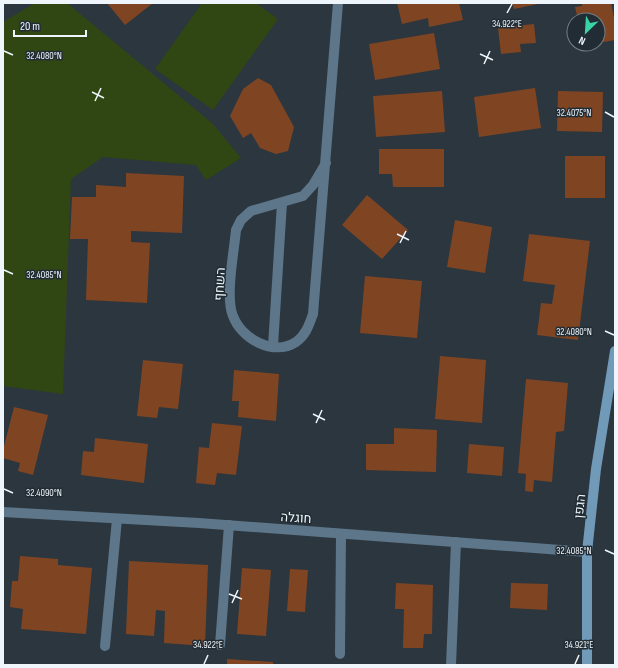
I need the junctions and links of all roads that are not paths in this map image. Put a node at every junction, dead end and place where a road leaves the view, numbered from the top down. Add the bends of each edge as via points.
1 (338, 3) edge
2 (326, 163) junction
3 (282, 203) junction
4 (273, 346) junction
5 (615, 351) edge
6 (3, 513) edge
7 (117, 519) junction
8 (229, 525) junction
9 (342, 534) junction
10 (456, 542) junction
11 (588, 552) junction
12 (220, 645) dead end
13 (105, 646) dead end
14 (340, 654) dead end
15 (451, 665) edge
16 (587, 665) edge

1 - 2 street, השחף
2 - 3 street, השחף via 303,196
2 - 4 street, השחף via 313,314 306,332 295,343
3 - 4 street
3 - 4 street, השחף via 251,211 241,220 236,230 230,302 232,315 239,328 250,338
5 - 11 street, הגפן via 596,469
6 - 7 street, חוגלה
7 - 8 street, חוגלה
7 - 13 street
8 - 9 street, חוגלה
8 - 12 street
9 - 10 street, חוגלה
9 - 14 street
10 - 11 street, חוגלה
10 - 15 street
11 - 16 street, הגפן

